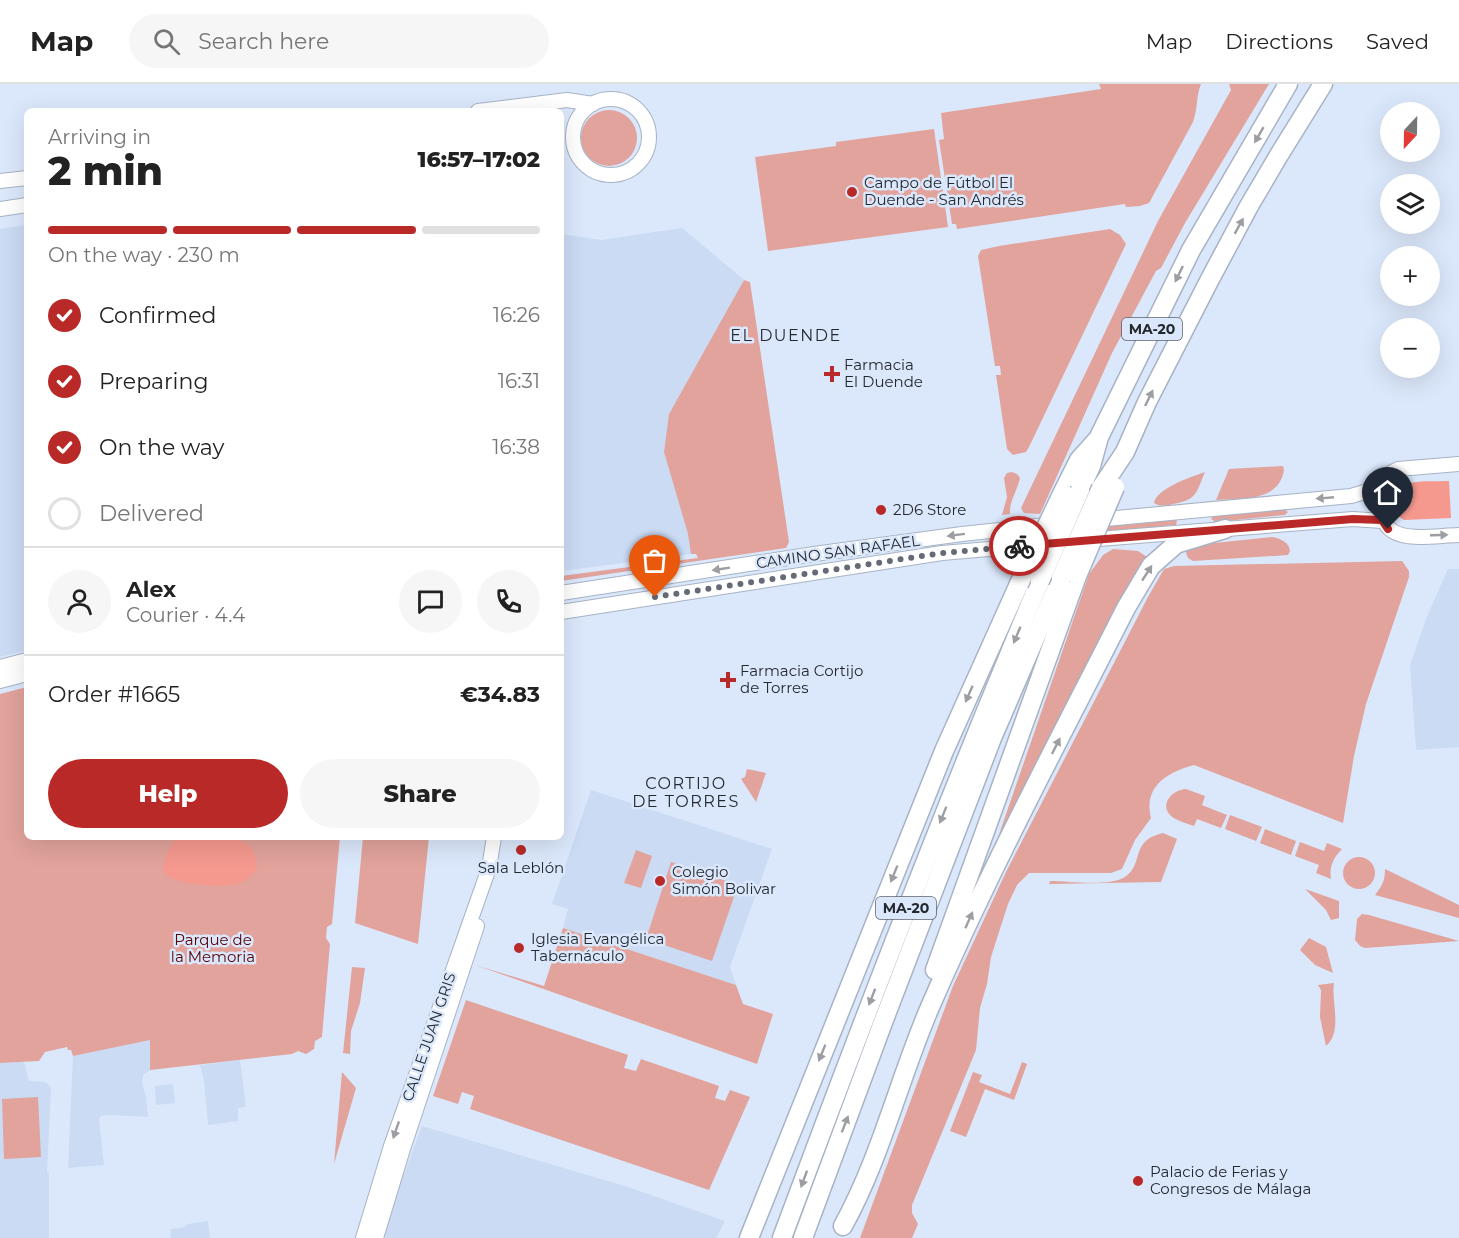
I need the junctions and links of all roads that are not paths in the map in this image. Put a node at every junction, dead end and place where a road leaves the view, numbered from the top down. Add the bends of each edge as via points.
1 (1288, 84) edge
2 (1323, 84) edge
3 (593, 104) junction
4 (502, 108) edge
5 (567, 135) edge
6 (24, 178) edge
7 (0, 181) edge
8 (24, 205) edge
9 (0, 209) edge
10 (1459, 464) edge
11 (1380, 483) junction
12 (1072, 491) junction
13 (1382, 520) junction
14 (1225, 528) junction
15 (1459, 535) edge
16 (1069, 577) junction
17 (564, 593) edge
18 (564, 612) edge
19 (24, 661) edge
20 (0, 667) edge
21 (24, 675) edge
22 (0, 681) edge
23 (494, 840) edge
24 (502, 840) edge
25 (841, 1232) edge
26 (363, 1238) edge
27 (376, 1238) edge
28 (749, 1238) edge
29 (782, 1238) edge
30 (803, 1238) edge

1 -> 12 highway, MA-20 via 1191,250 1099,437 1091,466
16 -> 2 highway, MA-20, bridge via 1148,402 1209,280
3 - 4 main road via 567,100
3 - 5 main road
3 - 5 main road via 609,99 636,109 648,132 648,144 640,162 625,173 597,172 581,162
6 - 7 main road
8 - 9 main road
10 - 11 main road, CAMINO SAN RAFAEL via 1398,469
11 - 13 main road
11 -> 17 main road, CAMINO SAN RAFAEL via 1351,496 940,537
12 -> 28 highway, bridge via 1019,584 939,762
12 -> 29 highway, MA-20, bridge via 1040,581 915,884
13 - 14 main road, CAMINO SAN RAFAEL
13 -> 15 main road via 1388,529 1405,536
14 - 18 main road, CAMINO SAN RAFAEL via 942,553
25 -> 14 highway via 859,1197 929,1010 985,885 1126,608 1151,566 1176,544
16 - 25 highway via 953,922
30 -> 16 highway, MA-20 via 988,749
19 - 20 main road
21 - 22 main road
23 -> 26 main road, CALLE JUAN GRIS via 489,868 394,1135
24 - 27 main road, CALLE JUAN GRIS via 497,868

